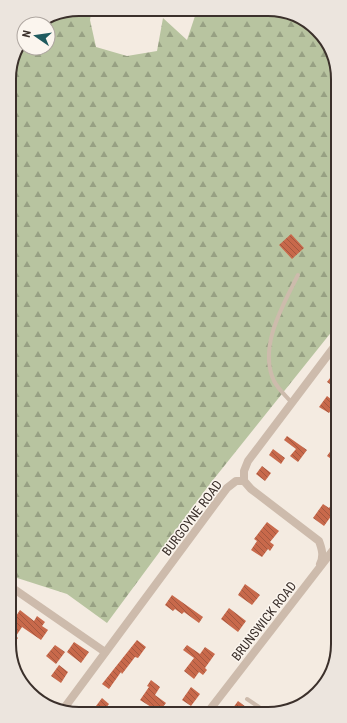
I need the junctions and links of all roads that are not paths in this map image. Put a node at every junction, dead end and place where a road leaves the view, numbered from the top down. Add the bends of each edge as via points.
1 (298, 275) dead end
2 (331, 351) edge
3 (292, 403) junction
4 (244, 480) junction
5 (331, 552) edge
6 (317, 572) junction
7 (16, 591) edge
8 (105, 652) junction
9 (247, 699) dead end
10 (66, 706) edge
11 (212, 707) edge
12 (259, 707) edge

1 - 3 lane via 271,338 268,361 274,381
2 - 3 street
3 - 4 street via 248,461
4 - 6 street via 251,489 319,541 322,560
4 - 8 street, BURGOYNE ROAD via 236,481 227,488
5 - 6 street, BRUNSWICK ROAD
6 - 11 street, BRUNSWICK ROAD
7 - 8 street
8 - 10 street, BURGOYNE ROAD
9 - 12 lane

